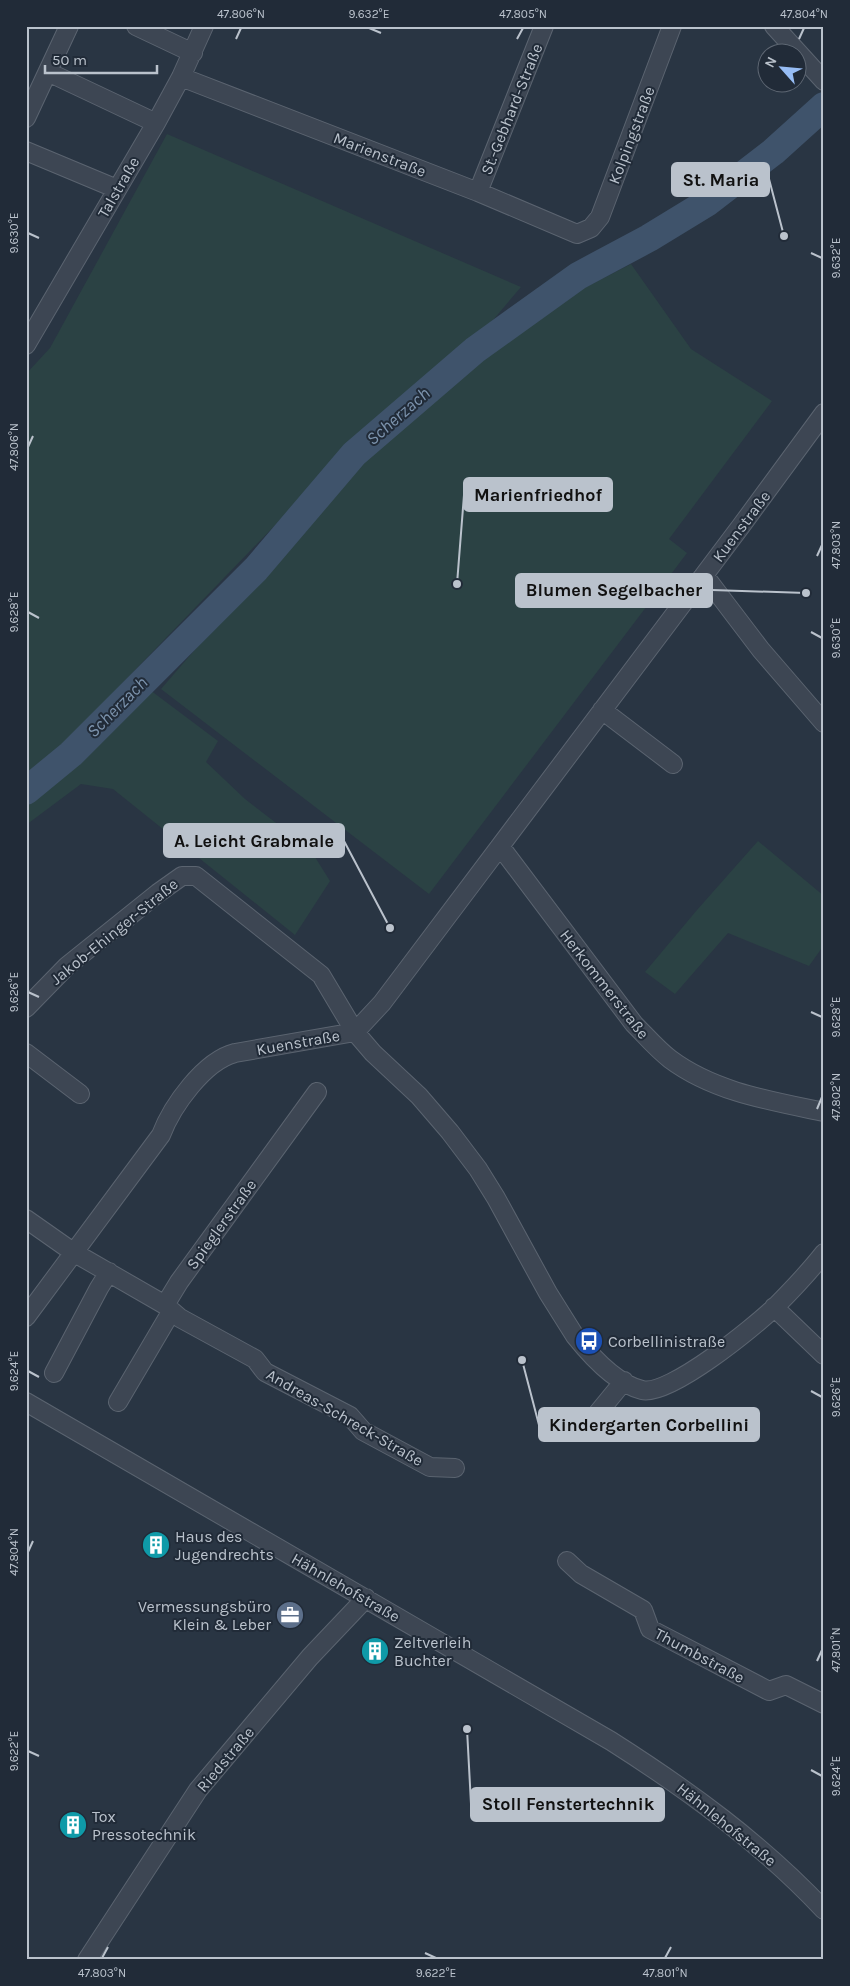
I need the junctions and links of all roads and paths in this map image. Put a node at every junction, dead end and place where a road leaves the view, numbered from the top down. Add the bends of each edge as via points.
1 (69, 26) edge
2 (136, 26) edge
3 (204, 26) edge
4 (544, 26) edge
5 (672, 26) edge
6 (774, 26) edge
7 (193, 53) junction
8 (48, 72) junction
9 (181, 77) junction
10 (823, 80) edge
11 (26, 118) edge
12 (156, 123) junction
13 (26, 151) edge
14 (117, 189) junction
15 (478, 192) junction
16 (577, 234) joint
17 (27, 341) edge
18 (824, 413) edge
19 (704, 575) junction
20 (602, 710) junction
21 (824, 723) edge
22 (673, 764) dead end
23 (500, 846) junction
24 (26, 1008) edge
25 (355, 1032) junction
26 (26, 1052) edge
27 (317, 1092) dead end
28 (80, 1094) dead end
29 (824, 1112) edge
30 (26, 1219) edge
31 (73, 1252) junction
32 (824, 1253) edge
33 (109, 1272) junction
34 (774, 1308) junction
35 (168, 1309) junction
36 (26, 1317) edge
37 (824, 1355) edge
38 (54, 1373) dead end
39 (624, 1381) junction
40 (26, 1402) edge
41 (118, 1402) dead end
42 (583, 1431) dead end
43 (455, 1468) dead end
44 (566, 1560) dead end
45 (366, 1598) junction
46 (824, 1704) edge
47 (824, 1910) edge
48 (87, 1960) edge

1 - 8 street
2 - 7 street
3 - 7 street, Talstraße
4 - 15 street, St.-Gebhard-Straße
5 - 16 street, Kolpingstraße via 600,217 591,228
6 - 10 street
7 - 9 street, Talstraße
8 - 11 street
8 - 12 street
9 - 12 street, Talstraße
9 - 15 street, Marienstraße
12 - 14 street, Talstraße
13 - 14 street
14 - 17 street, Talstraße
15 - 16 street, Marienstraße
18 - 19 street, Kuenstraße
19 - 20 street, Kuenstraße
19 - 21 street via 761,650
20 - 22 street
20 - 23 street, Kuenstraße
23 - 25 street, Kuenstraße via 382,1003
23 - 29 street, Herkommerstraße via 634,1024 670,1059 715,1084 750,1096
24 - 25 street, Jakob-Ehinger-Straße via 67,966 151,899 182,876 196,876 321,976
25 - 31 street, Kuenstraße via 235,1053 211,1064 202,1072 167,1121 161,1135
25 - 39 street via 450,1132 496,1198 575,1336 594,1358
26 - 28 street
27 - 35 street, Spieglerstraße via 179,1282
30 - 31 street
31 - 33 street
31 - 36 street, Kuenstraße
32 - 34 street
33 - 35 street
33 - 38 street
34 - 37 street
34 - 39 street via 732,1343 657,1390 643,1391
35 - 41 street, Spieglerstraße
35 - 43 street, Andreas-Schreck-Straße via 255,1359 265,1372 350,1416 363,1431 430,1467
39 - 42 street
40 - 45 street, Hähnlehofstraße
44 - 46 street, Thumbstraße via 581,1574 643,1610 650,1629 769,1691 786,1685
45 - 47 street, Hähnlehofstraße via 653,1767 776,1862
45 - 48 street, Riedstraße via 310,1657 198,1790

